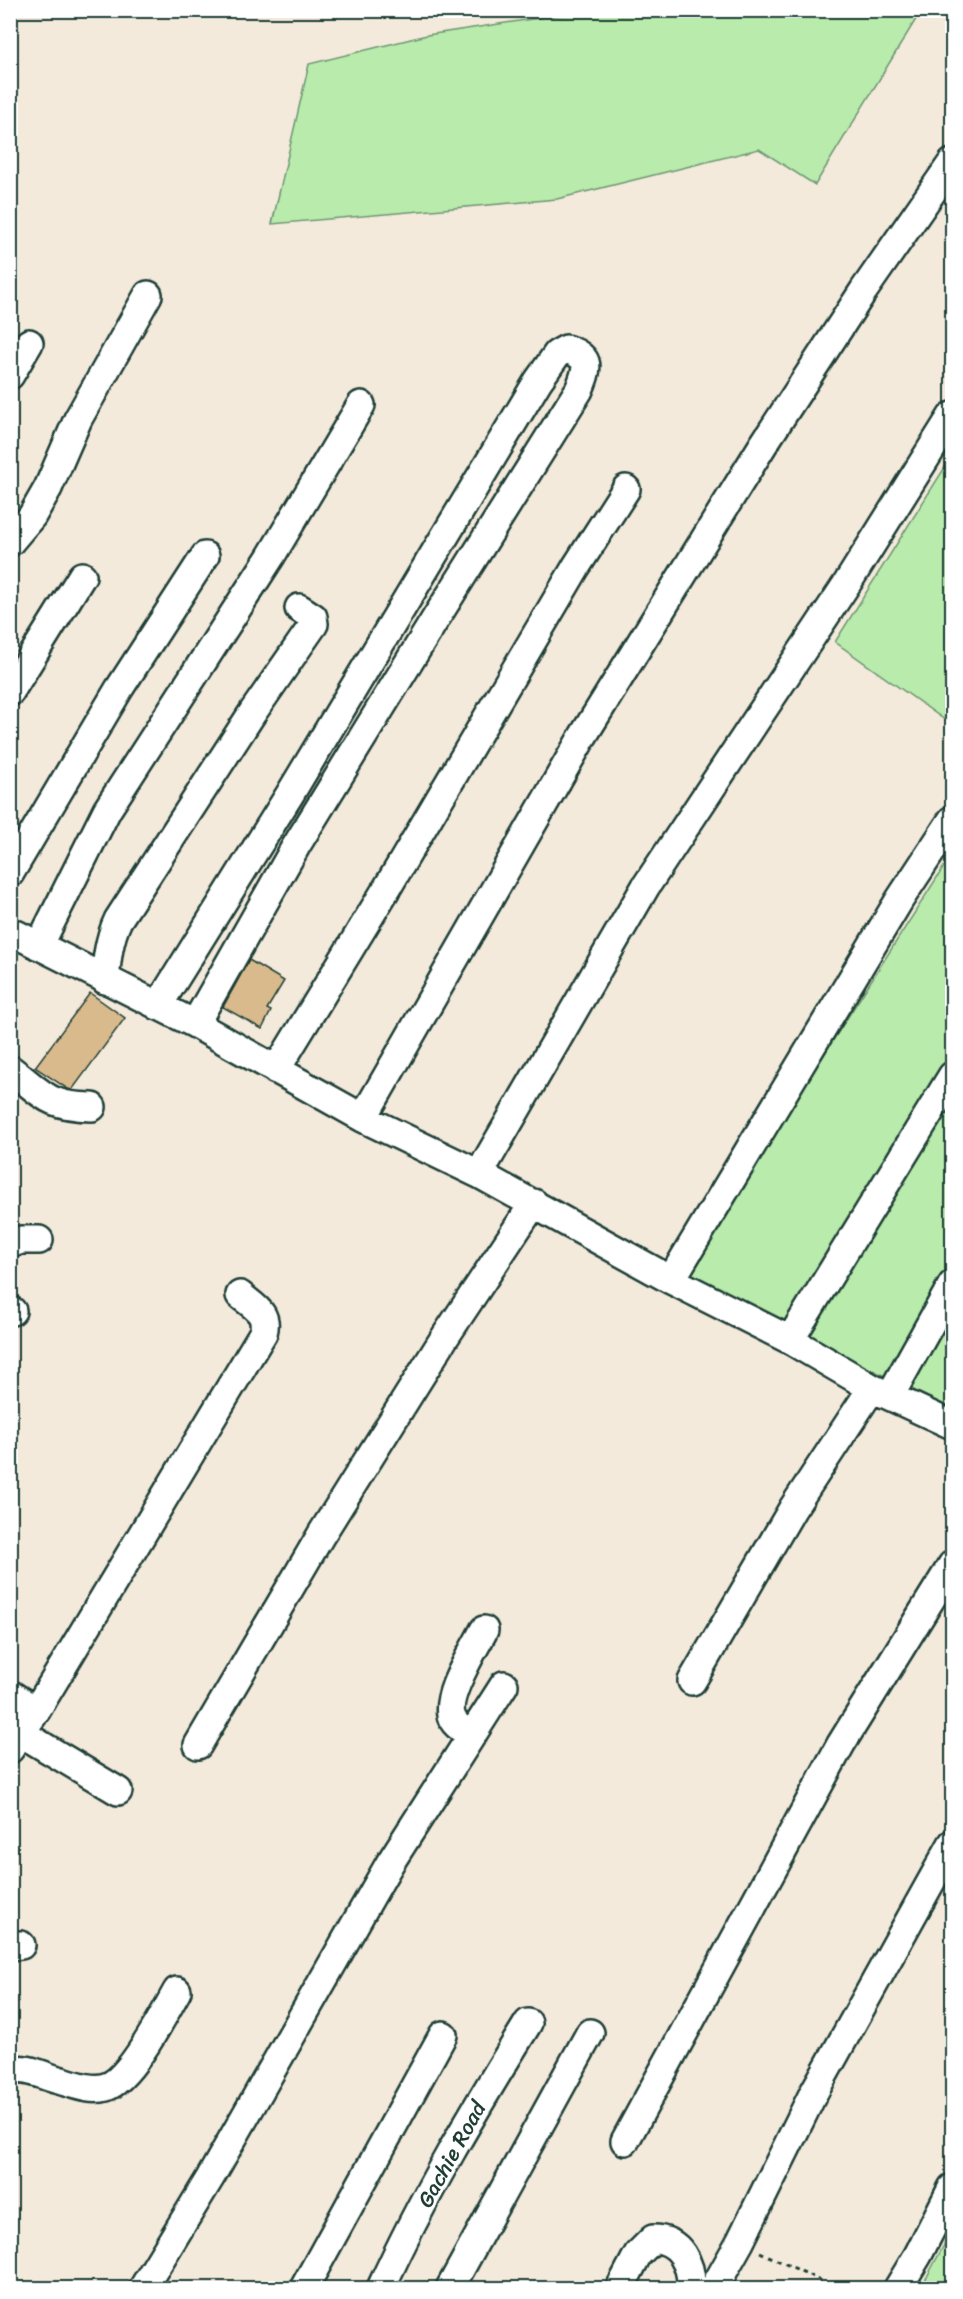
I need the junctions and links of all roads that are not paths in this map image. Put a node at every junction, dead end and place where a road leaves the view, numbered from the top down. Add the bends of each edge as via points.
1 (952, 163) edge
2 (148, 294) dead end
3 (29, 343) dead end
4 (10, 375) edge
5 (361, 405) dead end
6 (952, 416) edge
7 (626, 489) dead end
8 (10, 542) edge
9 (205, 556) dead end
10 (82, 576) dead end
11 (299, 608) dead end
12 (10, 692) edge
13 (952, 820) edge
14 (10, 873) edge
15 (10, 931) edge
16 (39, 946) junction
17 (105, 980) junction
18 (158, 1006) junction
19 (195, 1024) junction
20 (10, 1069) edge
21 (276, 1070) junction
22 (952, 1076) edge
23 (92, 1107) dead end
24 (363, 1118) junction
25 (479, 1174) junction
26 (534, 1203) junction
27 (39, 1239) dead end
28 (10, 1244) edge
29 (671, 1280) junction
30 (952, 1285) edge
31 (240, 1295) dead end
32 (790, 1341) junction
33 (881, 1392) junction
34 (952, 1425) edge
35 (952, 1565) edge
36 (484, 1630) dead end
37 (692, 1681) dead end
38 (504, 1685) dead end
39 (10, 1694) edge
40 (36, 1711) junction
41 (471, 1735) junction
42 (16, 1741) edge
43 (198, 1745) dead end
44 (118, 1791) dead end
45 (952, 1844) edge
46 (177, 1991) dead end
47 (528, 2023) dead end
48 (590, 2033) dead end
49 (442, 2035) dead end
50 (10, 2071) edge
51 (625, 2141) dead end
52 (952, 2188) edge
53 (143, 2289) edge
54 (304, 2289) edge
55 (381, 2289) edge
56 (450, 2289) edge
57 (620, 2289) edge
58 (691, 2289) edge
59 (714, 2289) edge
60 (898, 2289) edge

1 - 24 street via 782,416 590,726
2 - 8 street via 78,419 48,488 32,516
3 - 4 street
5 - 16 street via 271,556 107,810
6 - 25 street via 646,886
7 - 21 street
9 - 14 street via 119,689
10 - 12 street
11 - 17 street via 313,617 314,624 118,920 107,956
13 - 29 street via 900,899
15 - 16 street
16 - 17 street
17 - 18 street
18 - 19 street
18 - 19 street via 538,381 556,354 566,349 574,352 587,365 579,390 296,846
19 - 21 street
20 - 23 street via 49,1100 68,1107
21 - 24 street
22 - 32 street
24 - 25 street
25 - 26 street
26 - 29 street
26 - 43 street via 321,1535
27 - 28 street
29 - 32 street
30 - 33 street
31 - 40 street via 263,1315 263,1333
32 - 33 street
33 - 34 street
33 - 37 street via 793,1508
35 - 51 street via 841,1744
36 - 41 street via 451,1695 452,1719
38 - 41 street
39 - 40 street
40 - 42 street
41 - 53 street via 390,1863
42 - 44 street
45 - 59 street via 813,2094
46 - 50 street via 128,2070 107,2087 85,2087 25,2070
47 - 55 street, Gachie Road via 455,2142
48 - 56 street
49 - 54 street
52 - 60 street
57 - 58 street via 638,2254 653,2239 673,2243 686,2259 692,2276

